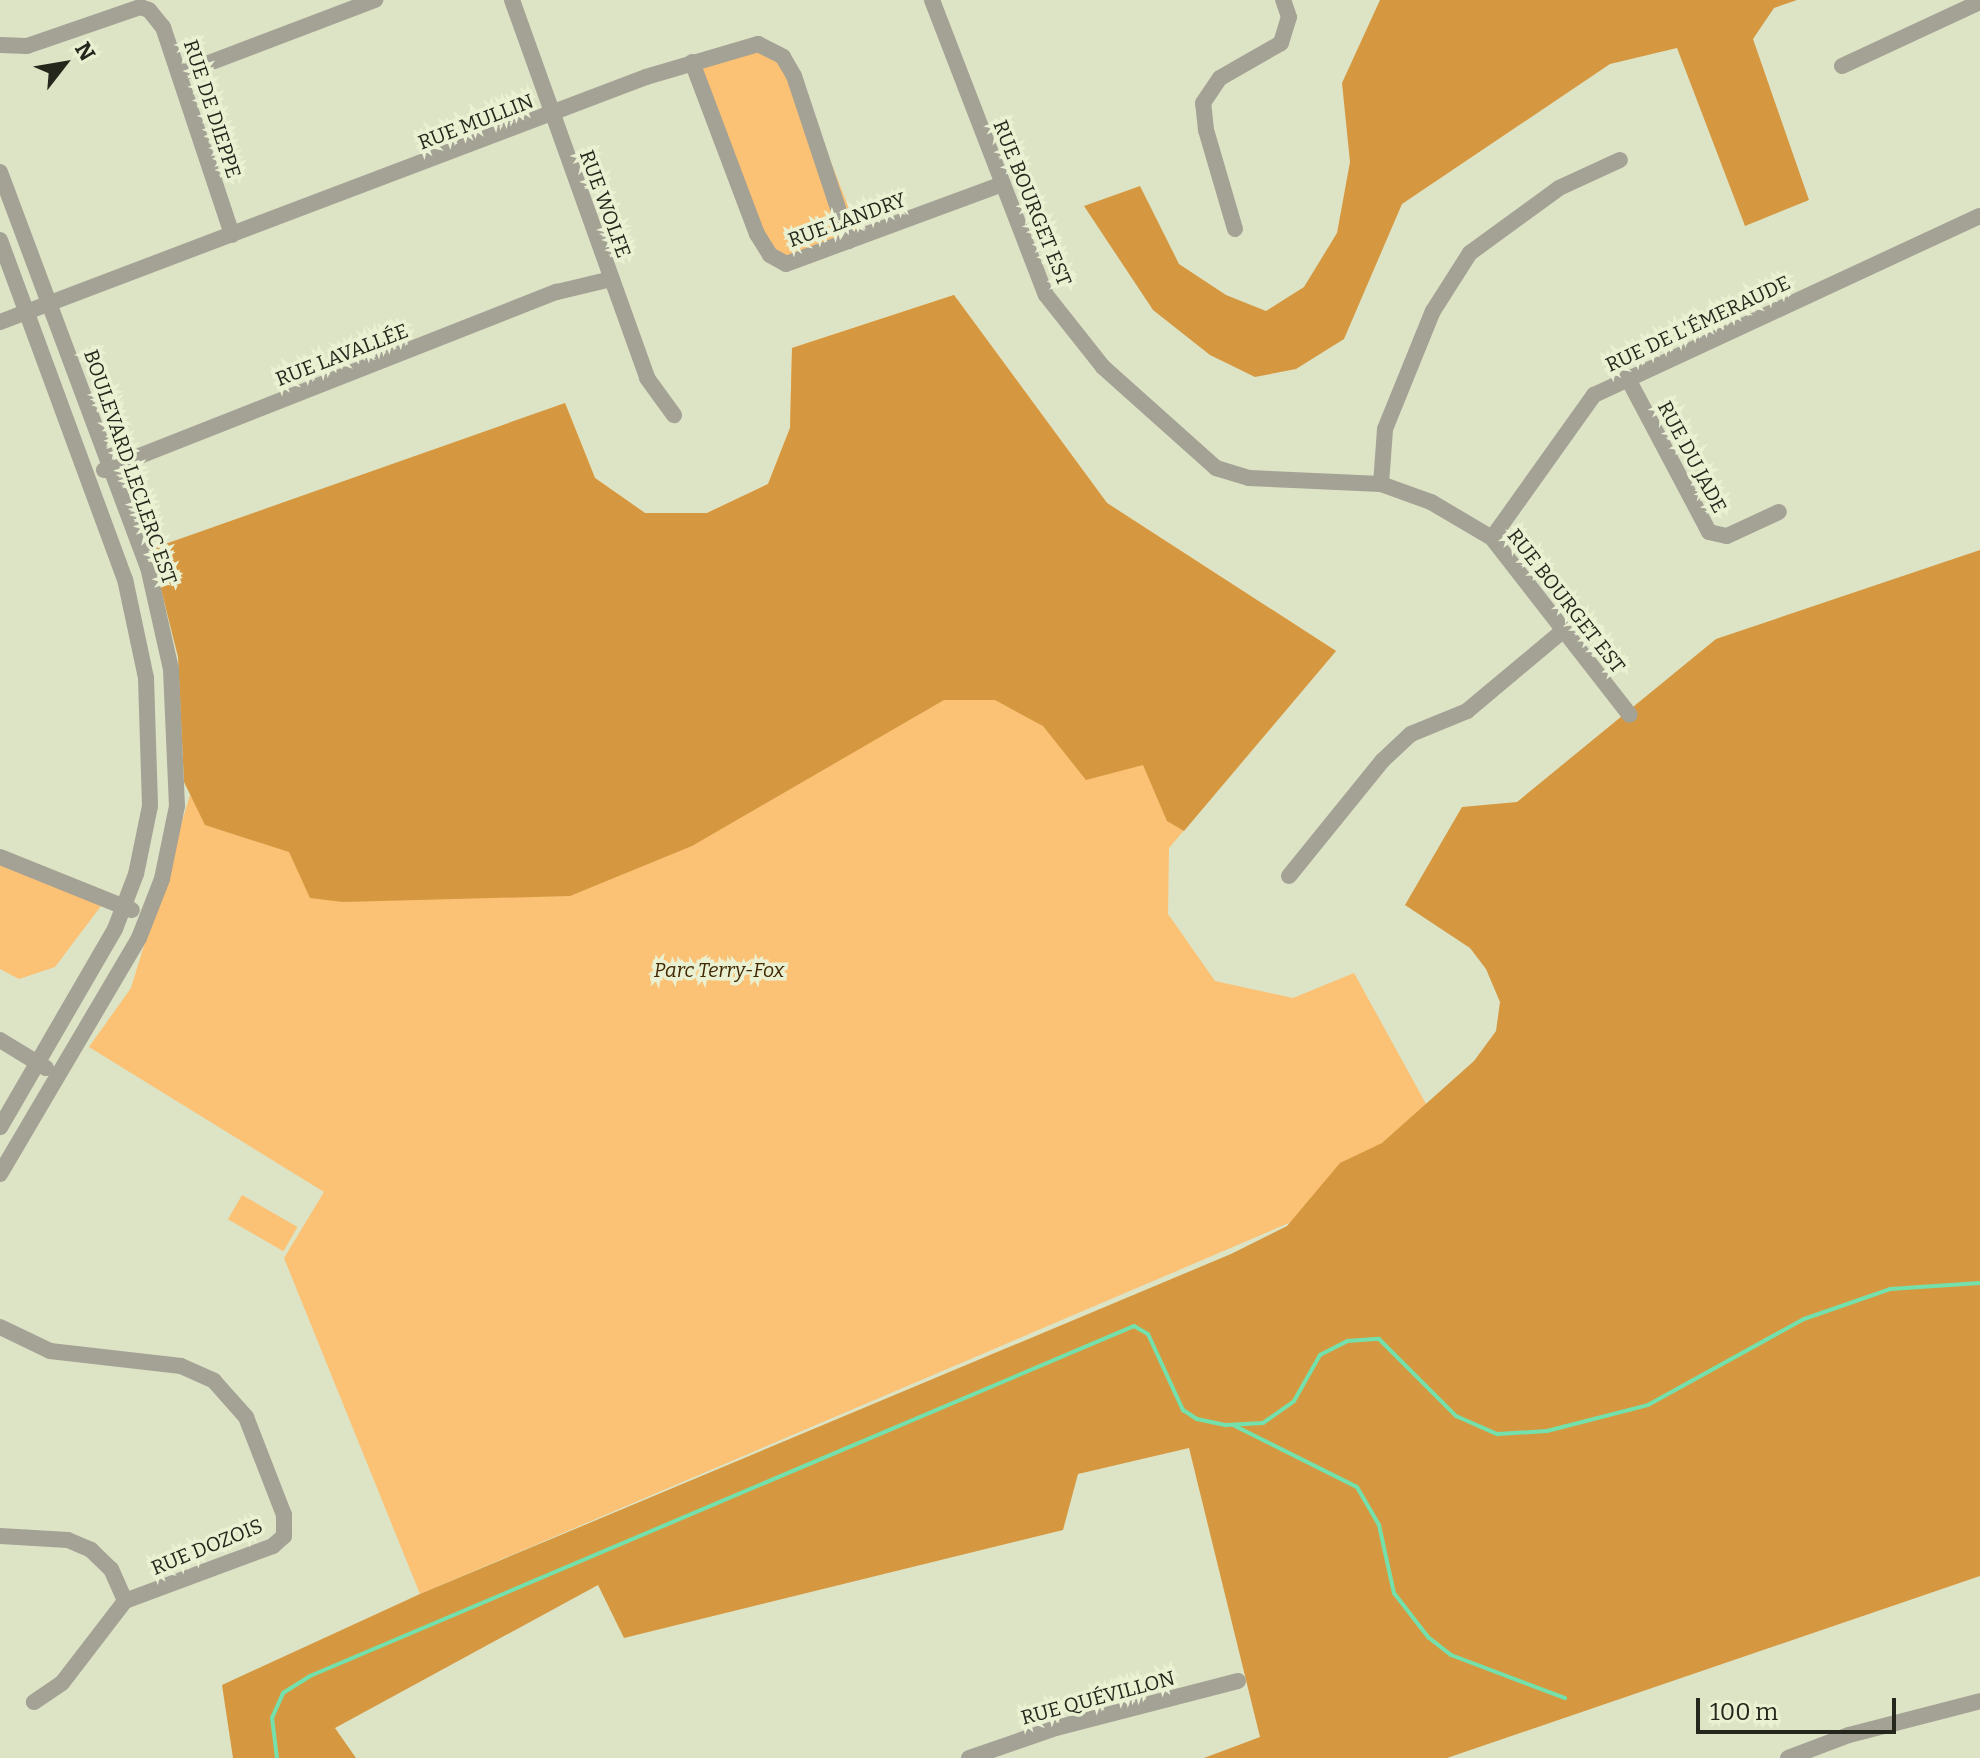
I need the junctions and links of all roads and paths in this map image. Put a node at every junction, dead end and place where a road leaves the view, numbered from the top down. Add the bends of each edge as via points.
1 (375, 0) edge
2 (512, 0) edge
3 (932, 0) edge
4 (1283, 0) edge
5 (1980, 2) edge
6 (0, 45) edge
7 (692, 62) junction
8 (1842, 66) dead end
9 (180, 74) junction
10 (551, 115) junction
11 (1620, 160) dead end
12 (0, 172) edge
13 (1000, 185) junction
14 (1980, 216) edge
15 (1235, 229) dead end
16 (232, 235) junction
17 (0, 240) edge
18 (849, 241) junction
19 (611, 279) junction
20 (49, 303) junction
21 (27, 312) junction
22 (0, 322) edge
23 (1627, 377) junction
24 (674, 415) dead end
25 (112, 467) junction
26 (89, 476) junction
27 (1381, 484) junction
28 (1779, 512) dead end
29 (1492, 538) junction
30 (148, 567) junction
31 (125, 579) junction
32 (1564, 630) junction
33 (1630, 715) dead end
34 (0, 857) edge
35 (1289, 876) dead end
36 (124, 906) junction
37 (147, 918) junction
38 (0, 1040) edge
39 (40, 1064) junction
40 (59, 1076) junction
41 (0, 1127) edge
42 (0, 1174) edge
43 (0, 1327) edge
44 (0, 1536) edge
45 (125, 1601) junction
46 (1238, 1681) dead end
47 (1980, 1701) edge
48 (34, 1702) dead end
49 (969, 1758) edge
50 (1788, 1758) edge

1 - 9 street
2 - 10 street, RUE WOLFE
3 - 13 street, RUE BOURGET EST
4 - 15 street via 1289,17 1281,43 1220,78 1203,103
5 - 8 street
6 - 9 street, RUE DE DIEPPE via 27,46 140,7 163,27
7 - 10 street, RUE MULLIN
7 - 18 street, RUE MULLIN via 758,44 783,57
7 - 18 street, RUE LANDRY via 731,175 770,255 786,264
9 - 16 street, RUE DE DIEPPE
10 - 16 street, RUE MULLIN
10 - 19 street, RUE WOLFE
11 - 27 street via 1559,188 1470,253 1433,311 1385,429
12 - 20 street, BOULEVARD LECLERC EST
13 - 18 street, RUE LANDRY
13 - 27 street, RUE BOURGET EST via 1046,295 1075,335 1216,468 1249,478
14 - 23 street, RUE DE L'ÉMERAUDE
16 - 20 street, RUE MULLIN
17 - 21 street, BOULEVARD LECLERC EST
19 - 24 street, RUE WOLFE via 647,378
19 - 25 street, RUE LAVALLÉE via 557,292
20 - 21 street, RUE MULLIN
20 - 25 street, BOULEVARD LECLERC EST
21 - 22 street, RUE MULLIN
21 - 26 street, BOULEVARD LECLERC EST
23 - 28 street, RUE DU JADE via 1709,532 1727,536
23 - 29 street, RUE DE L'ÉMERAUDE via 1594,395
25 - 26 street, RUE LAVALLÉE
25 - 30 street, BOULEVARD LECLERC EST
26 - 31 street, BOULEVARD LECLERC EST
27 - 29 street, RUE BOURGET EST via 1431,502
29 - 32 street, RUE BOURGET EST
30 - 31 street
30 - 37 street, BOULEVARD LECLERC EST via 171,669 177,806 162,879
31 - 36 street, BOULEVARD LECLERC EST via 146,678 150,806
32 - 33 street, RUE BOURGET EST
32 - 35 street via 1467,711 1411,734 1382,761
34 - 36 street
36 - 37 street
36 - 39 street, BOULEVARD LECLERC EST
37 - 40 street, BOULEVARD LECLERC EST
38 - 39 street
39 - 40 street
39 - 41 street, BOULEVARD LECLERC EST
40 - 42 street, BOULEVARD LECLERC EST
43 - 45 street, RUE DOZOIS via 50,1351 181,1366 214,1381 246,1417 284,1515 284,1536 273,1546
44 - 45 street via 68,1540 91,1550 111,1569
45 - 48 street via 62,1683
46 - 49 street, RUE QUÉVILLON via 1056,1728
47 - 50 street via 1849,1735

